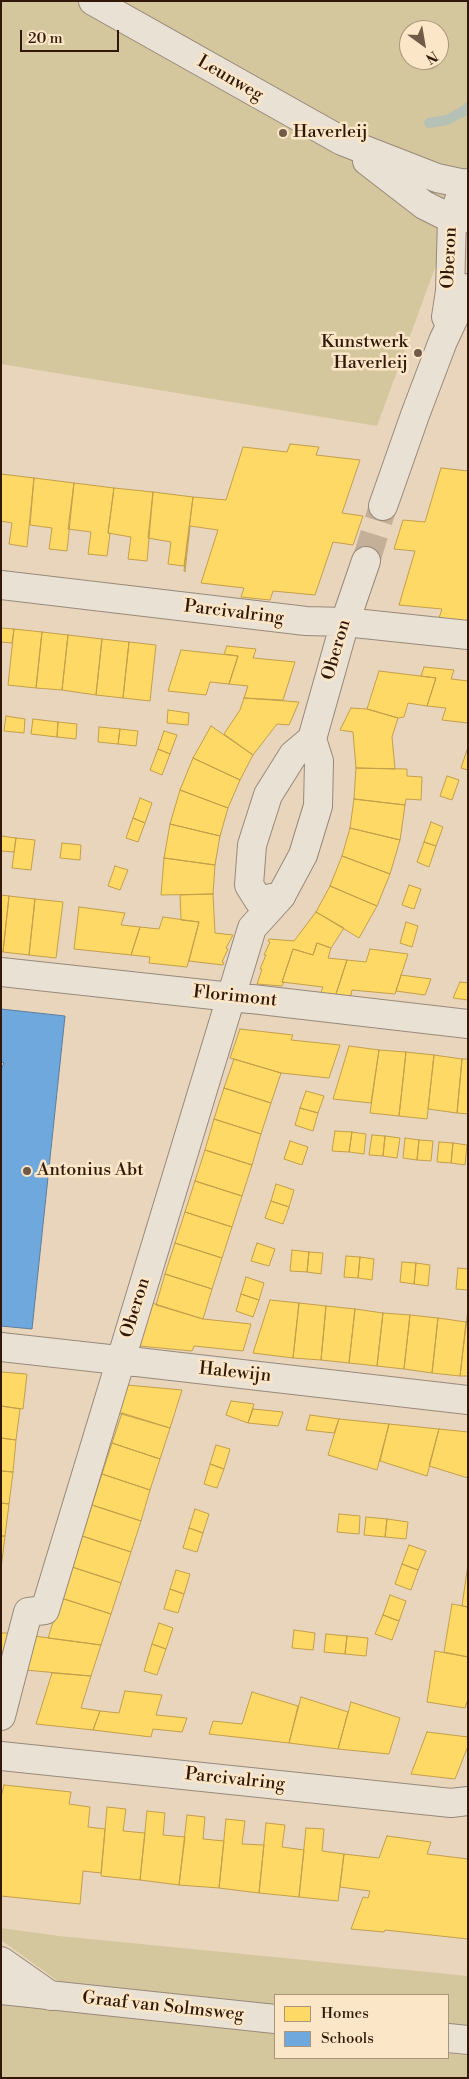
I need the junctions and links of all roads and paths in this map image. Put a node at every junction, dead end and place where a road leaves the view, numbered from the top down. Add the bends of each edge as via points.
1 (93, 1) edge
2 (342, 142) junction
3 (467, 186) edge
4 (460, 218) edge
5 (468, 288) edge
6 (443, 341) junction
7 (383, 506) tunnel mouth
8 (366, 561) tunnel mouth
9 (1, 585) edge
10 (345, 622) junction
11 (468, 635) edge
12 (312, 739) junction
13 (281, 896) junction
14 (1, 972) edge
15 (242, 998) junction
16 (468, 1024) edge
17 (1, 1347) edge
18 (128, 1361) junction
19 (468, 1400) edge
20 (1, 1716) edge
21 (1, 1756) edge
22 (468, 1801) edge
23 (1, 1962) edge
24 (1, 1990) edge
25 (52, 1996) junction
26 (274, 2019) edge
27 (449, 2038) edge
28 (468, 2040) edge

1 - 2 street, Leunweg
2 - 3 street, Leunweg
2 - 4 street, Leunweg via 424,205
3 - 4 street, Oberon
4 - 6 street, Oberon
5 - 6 street, Oberon
6 - 7 street, Oberon
8 - 10 street, Oberon
9 - 10 street, Parcivalring via 306,621
10 - 11 street, Parcivalring
10 - 12 street, Oberon
12 - 13 street, Oberon via 319,761 318,806 303,855
12 - 13 street via 293,755 268,795 252,845 249,885 259,901
13 - 15 street, Oberon via 252,928
14 - 15 street, Florimont
15 - 16 street, Florimont
15 - 18 street, Oberon
17 - 18 street, Halewijn
18 - 19 street, Halewijn
18 - 20 street, Oberon via 45,1610 28,1612
21 - 22 street, Parcivalring via 451,1804
23 - 25 street, Graaf van Solmsweg
24 - 25 street, Graaf van Solmsweg
25 - 26 street, Graaf van Solmsweg
27 - 28 street

